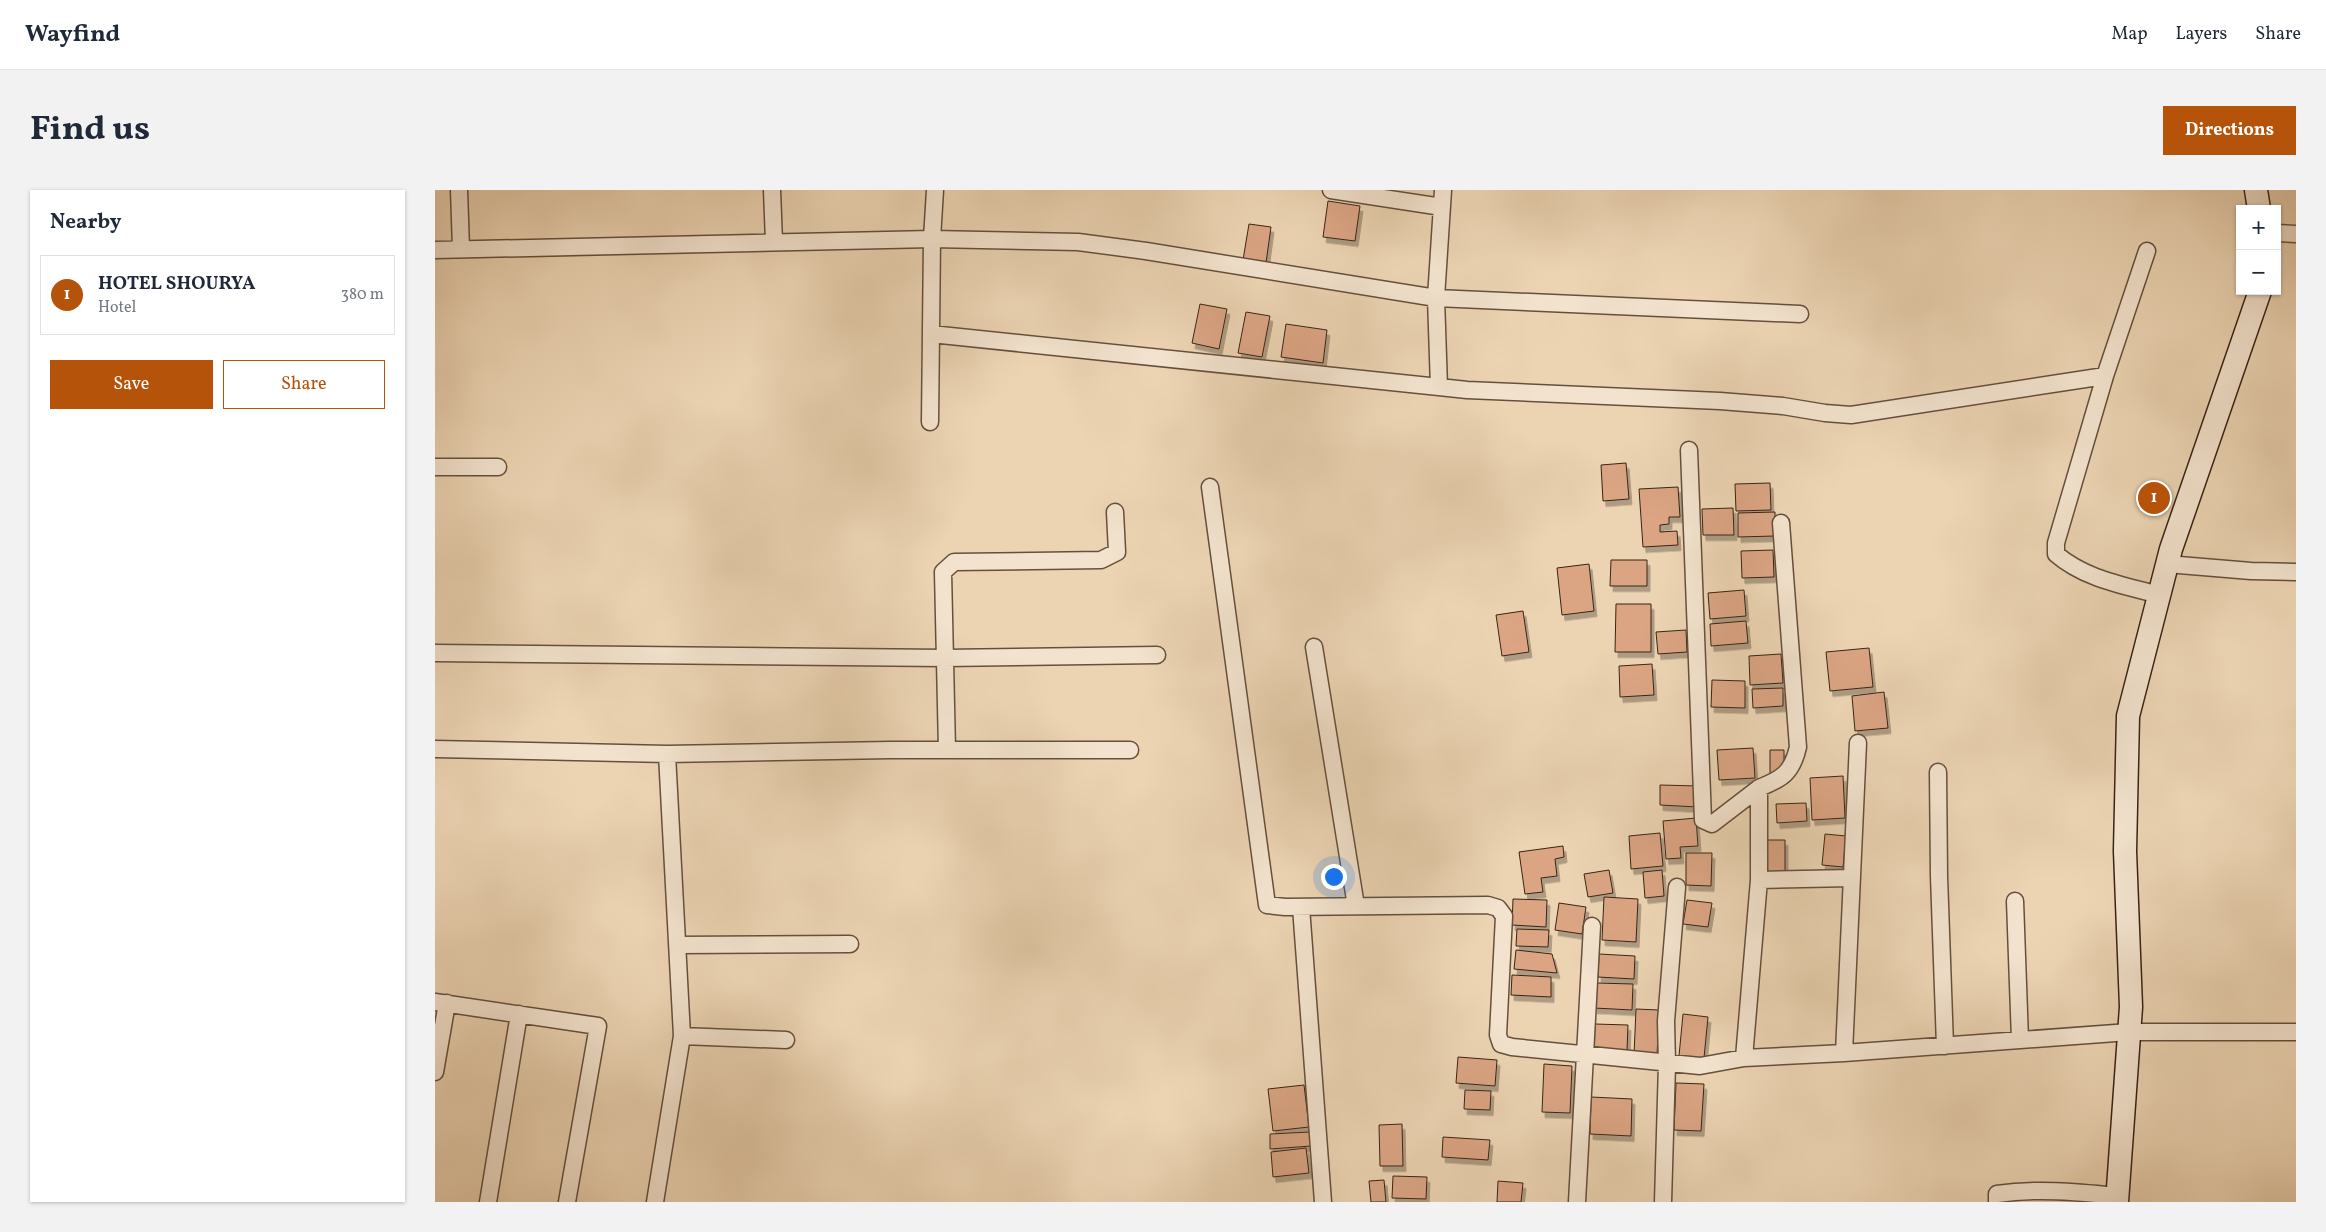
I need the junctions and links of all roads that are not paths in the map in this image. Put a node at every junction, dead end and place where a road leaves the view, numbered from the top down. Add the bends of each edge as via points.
1 (459, 190) edge
2 (772, 190) edge
3 (935, 190) edge
4 (1331, 190) edge
5 (1443, 190) edge
6 (2256, 190) edge
7 (2258, 205) edge
8 (1442, 207) junction
9 (2281, 233) edge
10 (2296, 234) edge
11 (932, 239) junction
12 (774, 242) junction
13 (461, 249) junction
14 (435, 250) edge
15 (2147, 251) dead end
16 (2259, 295) edge
17 (1436, 298) junction
18 (1800, 314) dead end
19 (931, 334) junction
20 (2105, 376) junction
21 (1439, 387) junction
22 (930, 422) dead end
23 (1689, 450) dead end
24 (435, 467) edge
25 (498, 467) dead end
26 (1210, 487) dead end
27 (1115, 512) dead end
28 (1781, 523) dead end
29 (2167, 564) junction
30 (2296, 572) edge
31 (2159, 595) junction
32 (1314, 647) dead end
33 (435, 653) edge
34 (1157, 655) dead end
35 (945, 658) junction
36 (1859, 743) dead end
37 (435, 749) edge
38 (947, 750) junction
39 (1130, 750) dead end
40 (667, 754) junction
41 (1938, 772) dead end
42 (1759, 788) junction
43 (1852, 878) junction
44 (1759, 880) junction
45 (1677, 886) dead end
46 (2015, 901) dead end
47 (1356, 906) junction
48 (1301, 907) junction
49 (1592, 926) dead end
50 (850, 944) dead end
51 (677, 945) junction
52 (441, 1003) edge
53 (519, 1014) junction
54 (2129, 1032) junction
55 (2296, 1032) edge
56 (682, 1036) junction
57 (786, 1040) dead end
58 (2020, 1040) junction
59 (1945, 1046) junction
60 (1844, 1053) junction
61 (1587, 1055) junction
62 (1744, 1058) junction
63 (1667, 1064) junction
64 (435, 1072) edge
65 (2117, 1199) edge
66 (488, 1202) edge
67 (567, 1202) edge
68 (655, 1202) edge
69 (1323, 1202) edge
70 (1577, 1202) edge
71 (1663, 1202) edge
72 (1997, 1202) edge

1 - 13 street
2 - 12 street
3 - 11 street
4 - 8 street
5 - 8 street
6 - 7 street
8 - 17 street
9 - 10 street
11 - 12 street
11 - 17 street via 1087,244 1146,250
11 - 19 street
12 - 13 street
13 - 14 street
15 - 20 street
16 - 29 street
17 - 18 street
17 - 21 street
19 - 21 street
19 - 22 street
20 - 21 street via 1851,415 1720,400
20 - 31 street via 2056,543 2056,554 2093,577
23 - 42 street via 1703,820 1712,824
24 - 25 street
26 - 48 street via 1267,906
27 - 35 street via 1117,552 1101,560 954,562 943,572
28 - 42 street via 1798,747 1795,761 1784,776
29 - 30 street via 2251,572
29 - 31 street
31 - 54 street via 2128,716 2125,851 2131,1007
32 - 47 street
33 - 35 street
34 - 35 street
35 - 38 street
36 - 43 street
37 - 40 street
38 - 39 street
38 - 40 street
40 - 51 street
41 - 59 street
42 - 44 street
43 - 44 street
43 - 60 street
44 - 62 street
45 - 63 street via 1666,1021
46 - 58 street
47 - 48 street
47 - 61 street via 1488,905 1498,908 1504,916 1498,1035 1501,1044
48 - 69 street
49 - 61 street
50 - 51 street
51 - 56 street
52 - 53 street
52 - 64 street
53 - 66 street
53 - 67 street via 598,1026
54 - 55 street
54 - 58 street
54 - 65 street
56 - 57 street
56 - 68 street
58 - 59 street
59 - 60 street
60 - 62 street
61 - 63 street
61 - 70 street
62 - 63 street via 1700,1066
63 - 71 street
65 - 72 street via 2061,1191 2021,1190 1997,1194

